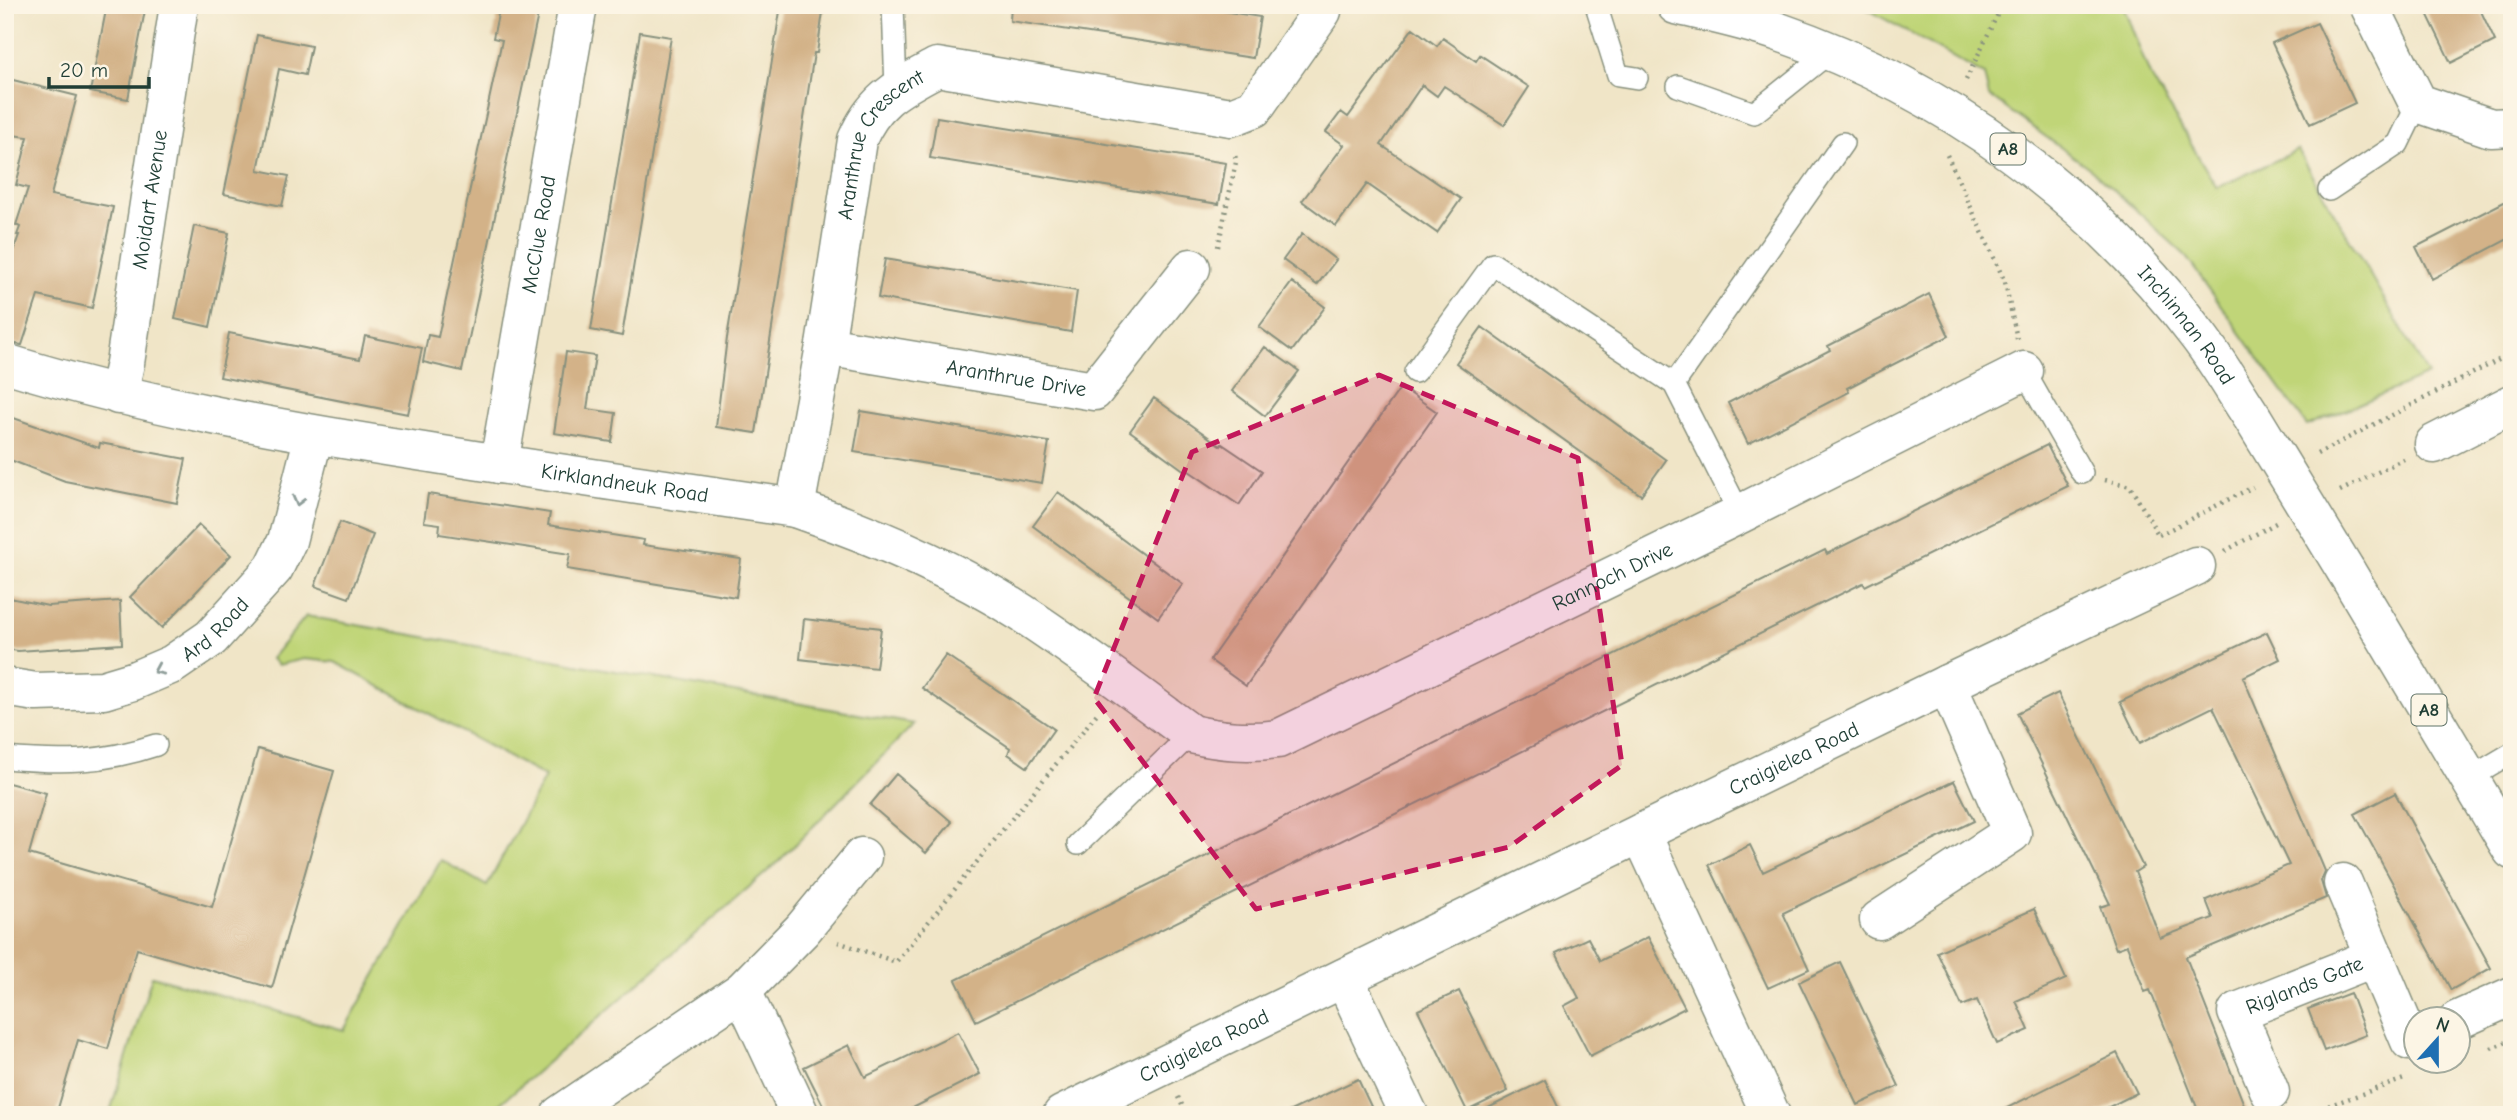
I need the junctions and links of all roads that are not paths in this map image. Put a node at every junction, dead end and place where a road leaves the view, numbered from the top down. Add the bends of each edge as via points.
1 (179, 5) edge
2 (578, 5) edge
3 (893, 5) edge
4 (1596, 5) edge
5 (1676, 5) edge
6 (2369, 5) edge
7 (1322, 10) dead end
8 (1830, 52) junction
9 (1637, 78) dead end
10 (1678, 86) dead end
11 (896, 89) junction
12 (2418, 103) junction
13 (2512, 127) edge
14 (1843, 143) dead end
15 (2329, 190) dead end
16 (1191, 268) road end
17 (825, 346) junction
18 (5, 363) edge
19 (2024, 371) joint
20 (1415, 372) dead end
21 (1674, 384) junction
22 (118, 395) junction
23 (2512, 404) edge
24 (314, 435) junction
25 (2434, 444) dead end
26 (499, 464) junction
27 (2082, 473) road end
28 (795, 508) junction
29 (1740, 514) junction
30 (2196, 566) dead end
31 (1947, 684) junction
32 (5, 687) edge
33 (1191, 734) junction
34 (156, 746) dead end
35 (2512, 753) edge
36 (5, 758) edge
37 (2470, 778) junction
38 (1641, 833) junction
39 (1078, 844) dead end
40 (2512, 850) edge
41 (862, 857) dead end
42 (2343, 883) dead end
43 (1880, 920) dead end
44 (2375, 957) junction
45 (1344, 978) junction
46 (742, 991) junction
47 (2512, 996) edge
48 (2472, 1014) edge
49 (2402, 1022) edge
50 (2270, 1092) dead end
51 (560, 1115) edge
52 (800, 1115) edge
53 (1062, 1115) edge
54 (1409, 1115) edge
55 (1771, 1115) edge

1 - 22 street, Moidart Avenue
2 - 26 street, McClue Road
3 - 11 lane
4 - 9 lane via 1618,75
5 - 8 street, Inchinnan Road / A8 via 1779,32
6 - 12 street
7 - 11 street, Aranthrue Crescent via 1254,107 1231,117 937,67
8 - 10 lane via 1754,113
8 - 37 street, Inchinnan Road / A8, bridge via 1870,70 1947,129 2046,177 2113,238 2199,337 2252,417
11 - 17 street, Aranthrue Crescent via 866,118 857,139
12 - 13 street via 2491,128
12 - 15 lane via 2398,144
14 - 21 lane
16 - 17 street, Aranthrue Drive via 1094,391
17 - 28 street, Aranthrue Crescent
18 - 22 street, Kirklandneuk Road
19 - 27 lane
19 - 29 street, Rannoch Drive
20 - 21 lane via 1493,264
21 - 29 lane
22 - 24 street, Kirklandneuk Road
23 - 25 street
24 - 26 street, Kirklandneuk Road
24 -> 32 street, Ard Road via 287,541 274,568 211,638 173,664 103,690 36,692
26 - 28 street, Kirklandneuk Road
28 - 33 street, Kirklandneuk Road via 857,530 975,586 1021,613
29 - 33 street, Rannoch Drive via 1278,738 1222,741
30 - 31 street, Craigielea Road
31 - 38 street, Craigielea Road
31 - 43 street via 2012,833
33 - 39 lane
34 - 36 lane via 87,761
35 - 37 lane
37 - 40 street, Inchinnan Road / A8
38 - 45 street, Craigielea Road
38 - 55 street
41 - 46 street via 802,930
42 - 44 street, Riglands Gate
44 - 49 street, Riglands Gate
44 - 50 street, Riglands Gate via 2237,1012
45 - 53 street, Craigielea Road
45 - 54 street
46 - 51 street
46 - 52 street
47 - 48 street

